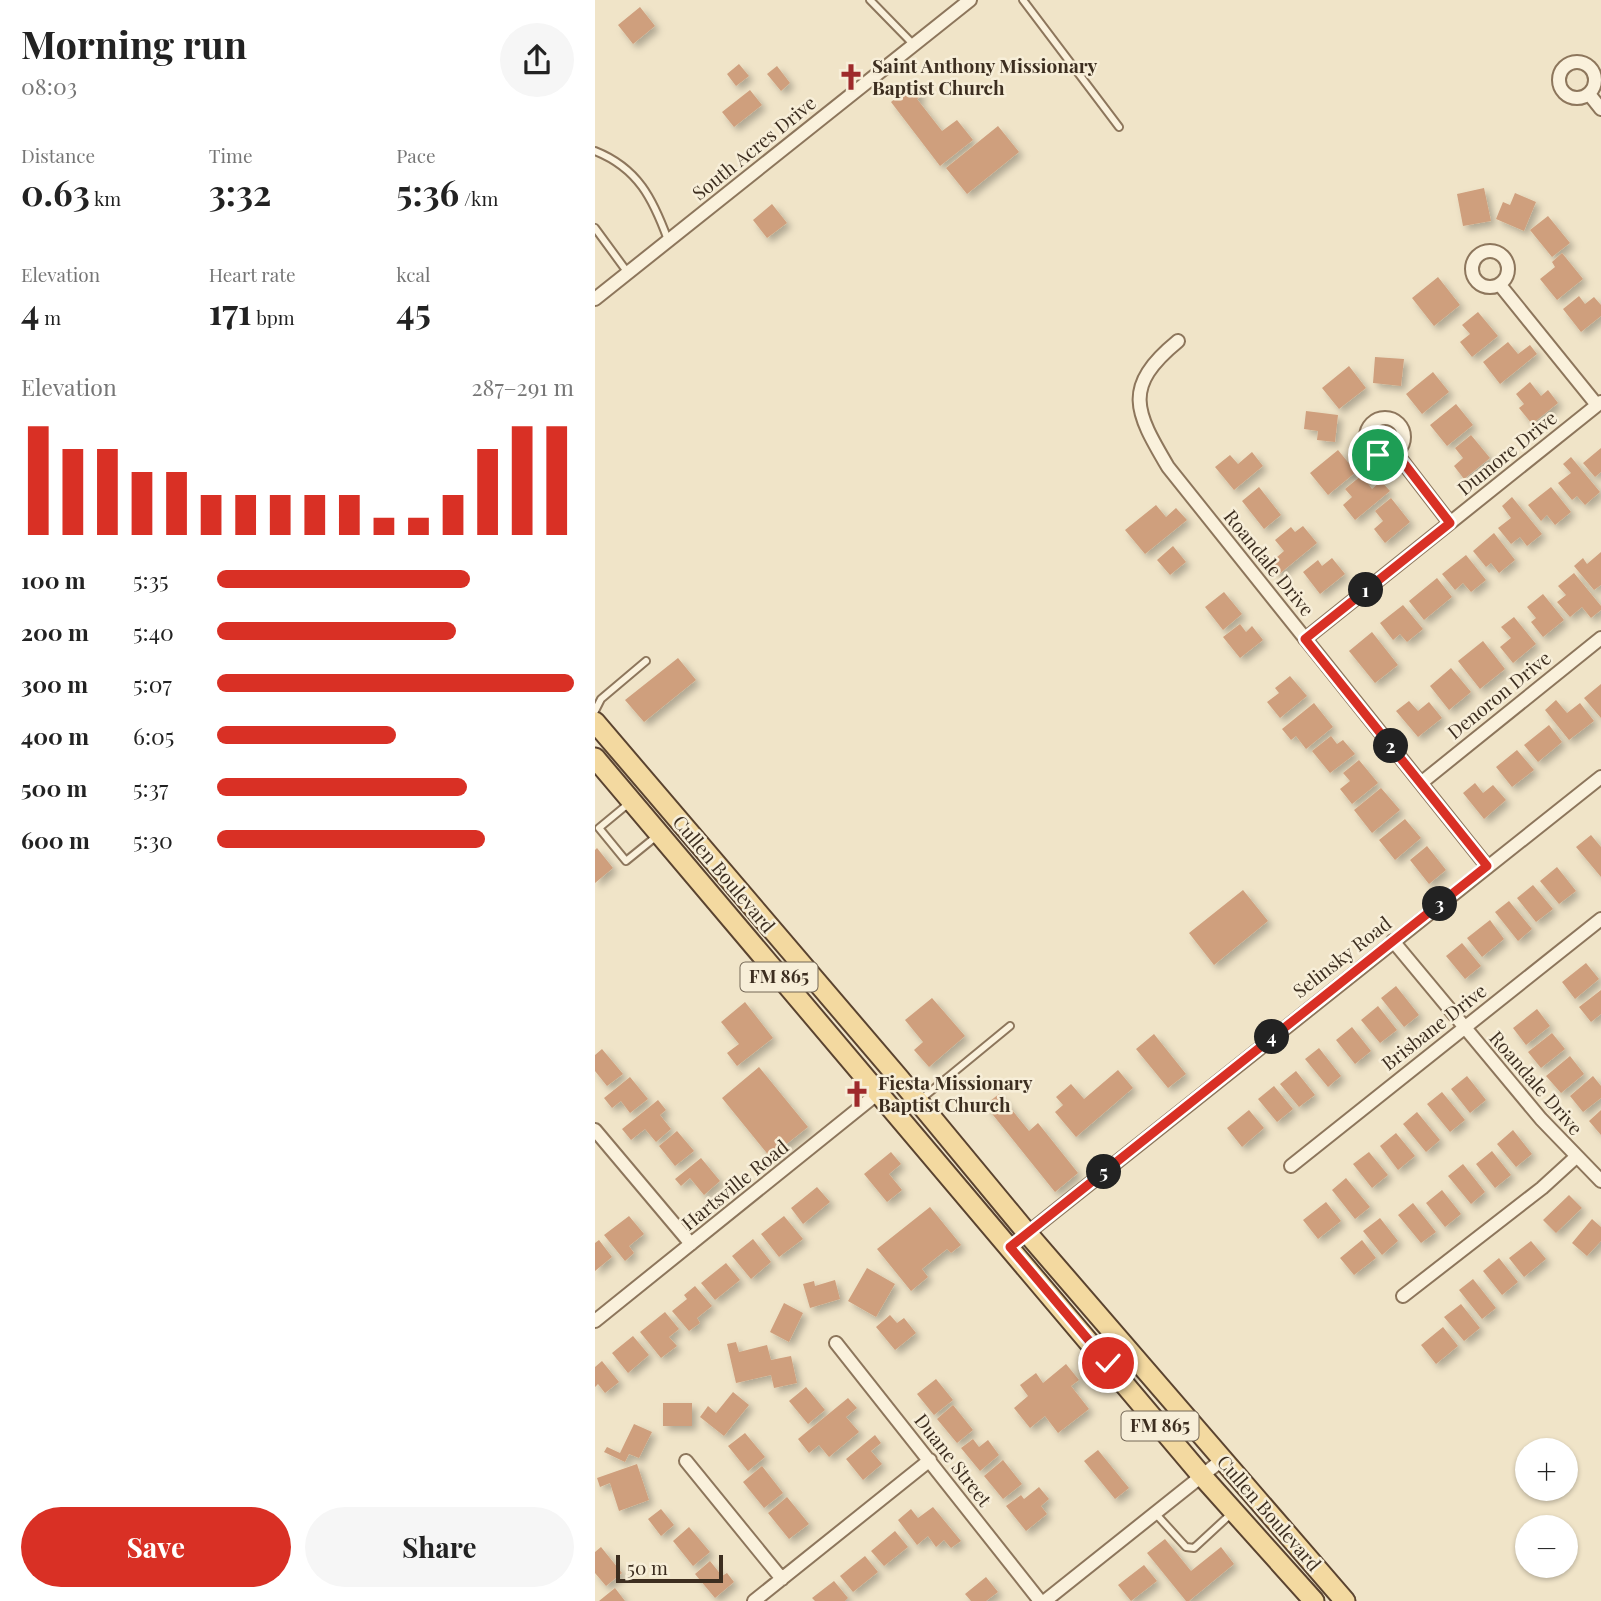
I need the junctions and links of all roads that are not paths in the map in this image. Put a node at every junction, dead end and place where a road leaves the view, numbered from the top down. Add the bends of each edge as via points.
1 (870, 0) edge
2 (970, 0) edge
3 (1023, 0) edge
4 (913, 45) junction
5 (1589, 94) dead end
6 (1601, 109) edge
7 (1119, 127) dead end
8 (595, 150) edge
9 (595, 228) edge
10 (668, 241) junction
11 (628, 273) junction
12 (1500, 285) dead end
13 (595, 299) edge
14 (1178, 341) dead end
15 (1599, 404) edge
16 (1396, 453) dead end
17 (1450, 523) junction
18 (1601, 638) edge
19 (1305, 639) junction
20 (646, 661) dead end
21 (595, 710) edge
22 (595, 722) edge
23 (595, 758) edge
24 (1601, 777) edge
25 (1421, 783) junction
26 (631, 801) junction
27 (671, 812) junction
28 (656, 830) junction
29 (1487, 866) junction
30 (1601, 919) edge
31 (1393, 941) junction
32 (783, 944) junction
33 (764, 959) junction
34 (1010, 1027) dead end
35 (1464, 1028) junction
36 (898, 1077) junction
37 (879, 1095) junction
38 (918, 1102) junction
39 (595, 1130) edge
40 (1576, 1157) junction
41 (1291, 1166) dead end
42 (1601, 1181) edge
43 (1028, 1234) junction
44 (691, 1244) junction
45 (1010, 1247) junction
46 (1403, 1296) dead end
47 (595, 1321) edge
48 (836, 1343) dead end
49 (1127, 1348) junction
50 (1108, 1363) junction
51 (1223, 1459) junction
52 (930, 1460) junction
53 (686, 1461) dead end
54 (1202, 1476) junction
55 (1234, 1511) junction
56 (1155, 1513) junction
57 (782, 1579) junction
58 (754, 1601) edge
59 (1040, 1601) edge
60 (1045, 1601) edge
61 (1314, 1601) edge
62 (1345, 1601) edge

1 - 4 lane
2 - 4 street, South Acres Drive
3 - 7 lane
4 - 10 street, South Acres Drive
5 - 6 street
8 - 10 lane via 618,161 642,185
9 - 11 lane
10 - 11 street, South Acres Drive
11 - 13 street, South Acres Drive
12 - 15 street
14 - 19 street, Roandale Drive via 1141,385 1138,400 1156,447
15 - 17 street, Dumore Drive
16 - 17 street
17 - 19 street, Dumore Drive
18 - 25 street, Denoron Drive
19 - 25 street, Roandale Drive
20 - 21 lane via 601,699
22 - 27 main road, Cullen Boulevard / FM 865
23 - 26 main road, Cullen Boulevard / FM 865
24 - 29 street, Selinsky Road
25 - 29 street, Roandale Drive
26 - 28 main road, Cullen Boulevard / FM 865
26 - 28 lane via 599,828 627,861
27 - 28 main road
27 - 32 main road, Cullen Boulevard / FM 865
28 - 33 main road, Cullen Boulevard / FM 865
29 - 31 street, Selinsky Road
30 - 35 street, Brisbane Drive
31 - 35 street, Roandale Drive
31 - 43 street, Selinsky Road
32 - 33 main road
32 - 36 main road, Cullen Boulevard / FM 865
33 - 37 main road, Cullen Boulevard / FM 865
34 - 38 lane
35 - 40 street, Roandale Drive
35 - 41 street, Brisbane Drive
36 - 37 street, Hartsville Road
36 - 38 main road, Cullen Boulevard / FM 865
37 - 44 street, Hartsville Road
37 - 45 main road, Cullen Boulevard / FM 865
38 - 43 main road, Cullen Boulevard / FM 865
39 - 44 street
40 - 42 street, Roandale Drive
40 - 46 street
43 - 45 street, Selinsky Road
43 - 49 main road, Cullen Boulevard / FM 865
44 - 47 street, Hartsville Road
45 - 50 main road, Cullen Boulevard / FM 865
48 - 52 street, Duane Street
49 - 50 main road
49 - 51 main road, Cullen Boulevard / FM 865
50 - 54 main road, Cullen Boulevard / FM 865
51 - 54 street
51 - 62 main road, Cullen Boulevard / FM 865
52 - 57 street
52 - 59 street, Duane Street
53 - 57 street
54 - 55 main road, Cullen Boulevard / FM 865
54 - 56 street
55 - 56 lane via 1194,1548 1185,1547
55 - 61 main road, Cullen Boulevard / FM 865
56 - 60 street
57 - 58 street

